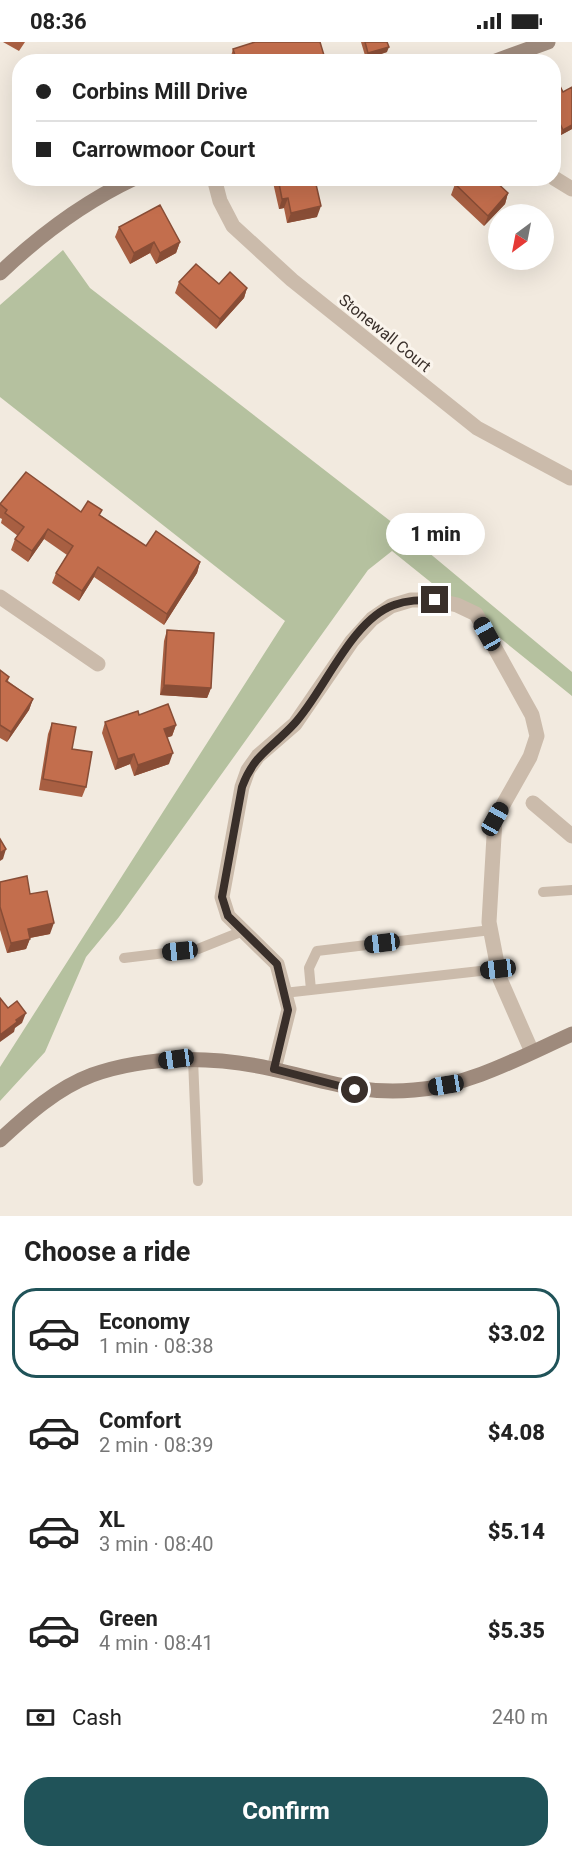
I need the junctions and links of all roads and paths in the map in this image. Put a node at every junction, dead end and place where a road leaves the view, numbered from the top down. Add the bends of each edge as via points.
1 (549, 42) edge
2 (515, 54) edge
3 (121, 186) edge
4 (216, 186) edge
5 (0, 273) edge
6 (570, 478) dead end
7 (0, 597) edge
8 (98, 664) dead end
9 (533, 803) dead end
10 (572, 836) edge
11 (572, 890) edge
12 (543, 892) dead end
13 (491, 930) junction
14 (243, 931) junction
15 (124, 958) dead end
16 (498, 969) junction
17 (311, 990) junction
18 (284, 993) junction
19 (572, 1034) edge
20 (531, 1052) junction
21 (193, 1059) junction
22 (274, 1069) junction
23 (0, 1140) edge
24 (198, 1181) dead end

1 - 2 street
3 - 5 street via 67,216
4 - 6 street, Stonewall Court via 233,226 292,280 477,428
7 - 8 street
9 - 10 street
11 - 12 lane
13 - 14 street via 495,819 530,757 537,736 532,715 476,614 446,603 411,600 372,619 352,641 295,724 258,756 248,770 222,897 228,916
13 - 16 street
13 - 17 lane via 317,951 309,968
14 - 15 lane via 198,949
14 - 18 street via 277,964
16 - 17 lane
16 - 20 street
17 - 18 lane
18 - 22 street via 288,1010
19 - 20 street
20 - 22 street via 446,1085 414,1090 355,1090
21 - 22 street
21 - 23 street via 147,1063 92,1075 21,1118
21 - 24 lane

